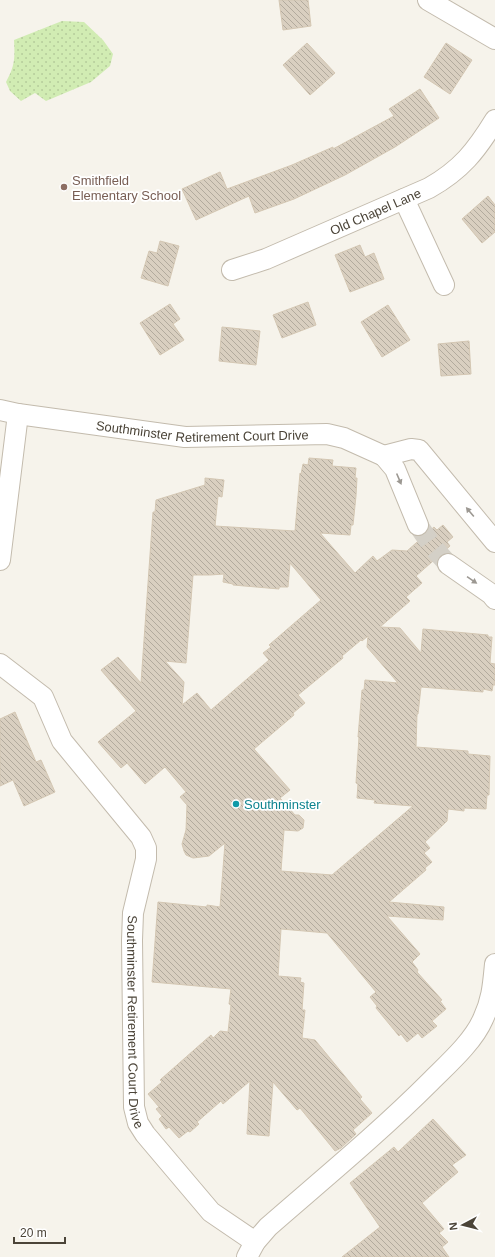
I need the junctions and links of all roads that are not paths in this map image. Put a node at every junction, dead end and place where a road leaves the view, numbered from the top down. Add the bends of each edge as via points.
1 (428, 0) edge
2 (495, 39) edge
3 (495, 120) edge
4 (404, 199) junction
5 (232, 270) dead end
6 (444, 285) dead end
7 (9, 412) edge
8 (384, 456) junction
9 (418, 525) tunnel mouth
10 (495, 542) edge
11 (0, 560) edge
12 (448, 564) tunnel mouth
13 (495, 599) edge
14 (0, 664) edge
15 (495, 964) edge
16 (251, 1250) edge

1 - 2 street
3 - 4 street, Old Chapel Lane via 479,146 462,165 441,181
4 - 5 street, Old Chapel Lane via 266,259
4 - 6 street
7 - 8 street, Southminster Retirement Court Drive via 185,437 327,434 344,438
7 - 11 street, Southminster Retirement Court Drive
8 -> 9 street, Southminster Retirement Court Drive via 395,469
10 -> 8 street via 419,450 411,449
12 -> 13 street
14 - 16 street, Southminster Retirement Court Drive via 43,697 62,741 141,837 146,848 146,859 133,913 132,940 134,1107 138,1123 211,1212
15 - 16 street, Southminster Retirement Court Drive via 492,998 483,1021 469,1041 399,1113 268,1227

